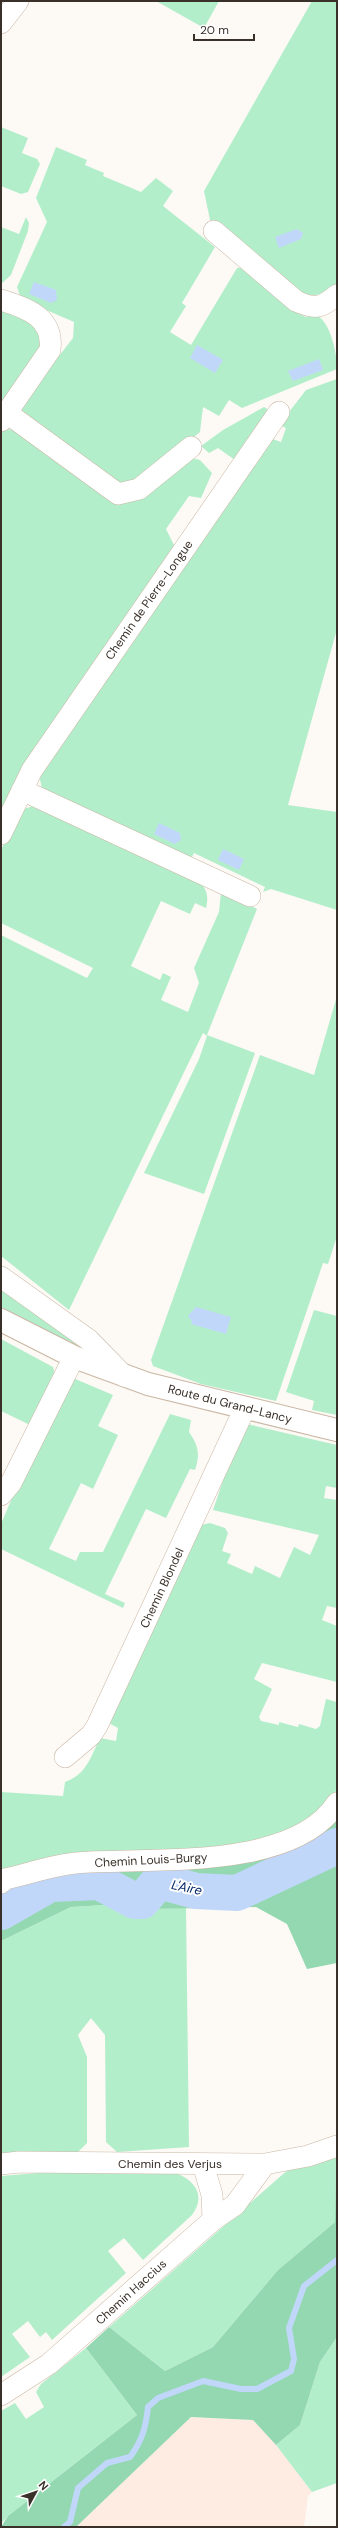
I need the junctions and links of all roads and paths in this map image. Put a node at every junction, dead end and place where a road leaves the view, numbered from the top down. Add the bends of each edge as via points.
1 (18, 1) edge
2 (1, 23) edge
3 (214, 232) dead end
4 (337, 295) edge
5 (1, 300) edge
6 (279, 412) dead end
7 (4, 417) edge
8 (191, 448) dead end
9 (22, 790) junction
10 (1, 834) edge
11 (250, 896) dead end
12 (1, 1277) edge
13 (1, 1320) edge
14 (74, 1357) junction
15 (124, 1376) junction
16 (245, 1408) junction
17 (337, 1430) edge
18 (1, 1495) edge
19 (65, 1757) dead end
20 (337, 1803) edge
21 (1, 1883) edge
22 (337, 2146) edge
23 (1, 2164) edge
24 (203, 2164) junction
25 (265, 2164) junction
26 (213, 2220) junction
27 (1, 2395) edge

1 - 2 street
3 - 4 street via 296,301 309,307 322,307
5 - 7 street via 38,315 50,335 50,350
6 - 9 street, Chemin de Pierre-Longue via 85,691 32,770
7 - 8 street via 118,494 139,489
9 - 10 street, Chemin de Pierre-Longue
9 - 11 street
12 - 15 street via 89,1340
13 - 14 street, Route du Grand-Lancy
14 - 15 street, Route du Grand-Lancy
14 - 18 street via 11,1483
15 - 16 street, Route du Grand-Lancy
16 - 17 street, Route du Grand-Lancy
16 - 19 street, Chemin Blondel via 97,1726 91,1735
20 - 21 street, Chemin Louis-Burgy via 322,1819 294,1838 242,1853 189,1860 75,1863 6,1879
22 - 25 street, Chemin des Verjus via 308,2156
23 - 24 street, Chemin des Verjus
24 - 25 street, Chemin des Verjus
24 - 26 street via 212,2195
25 - 26 street, Chemin Haccius via 235,2205
26 - 27 street, Chemin Haccius via 49,2364

